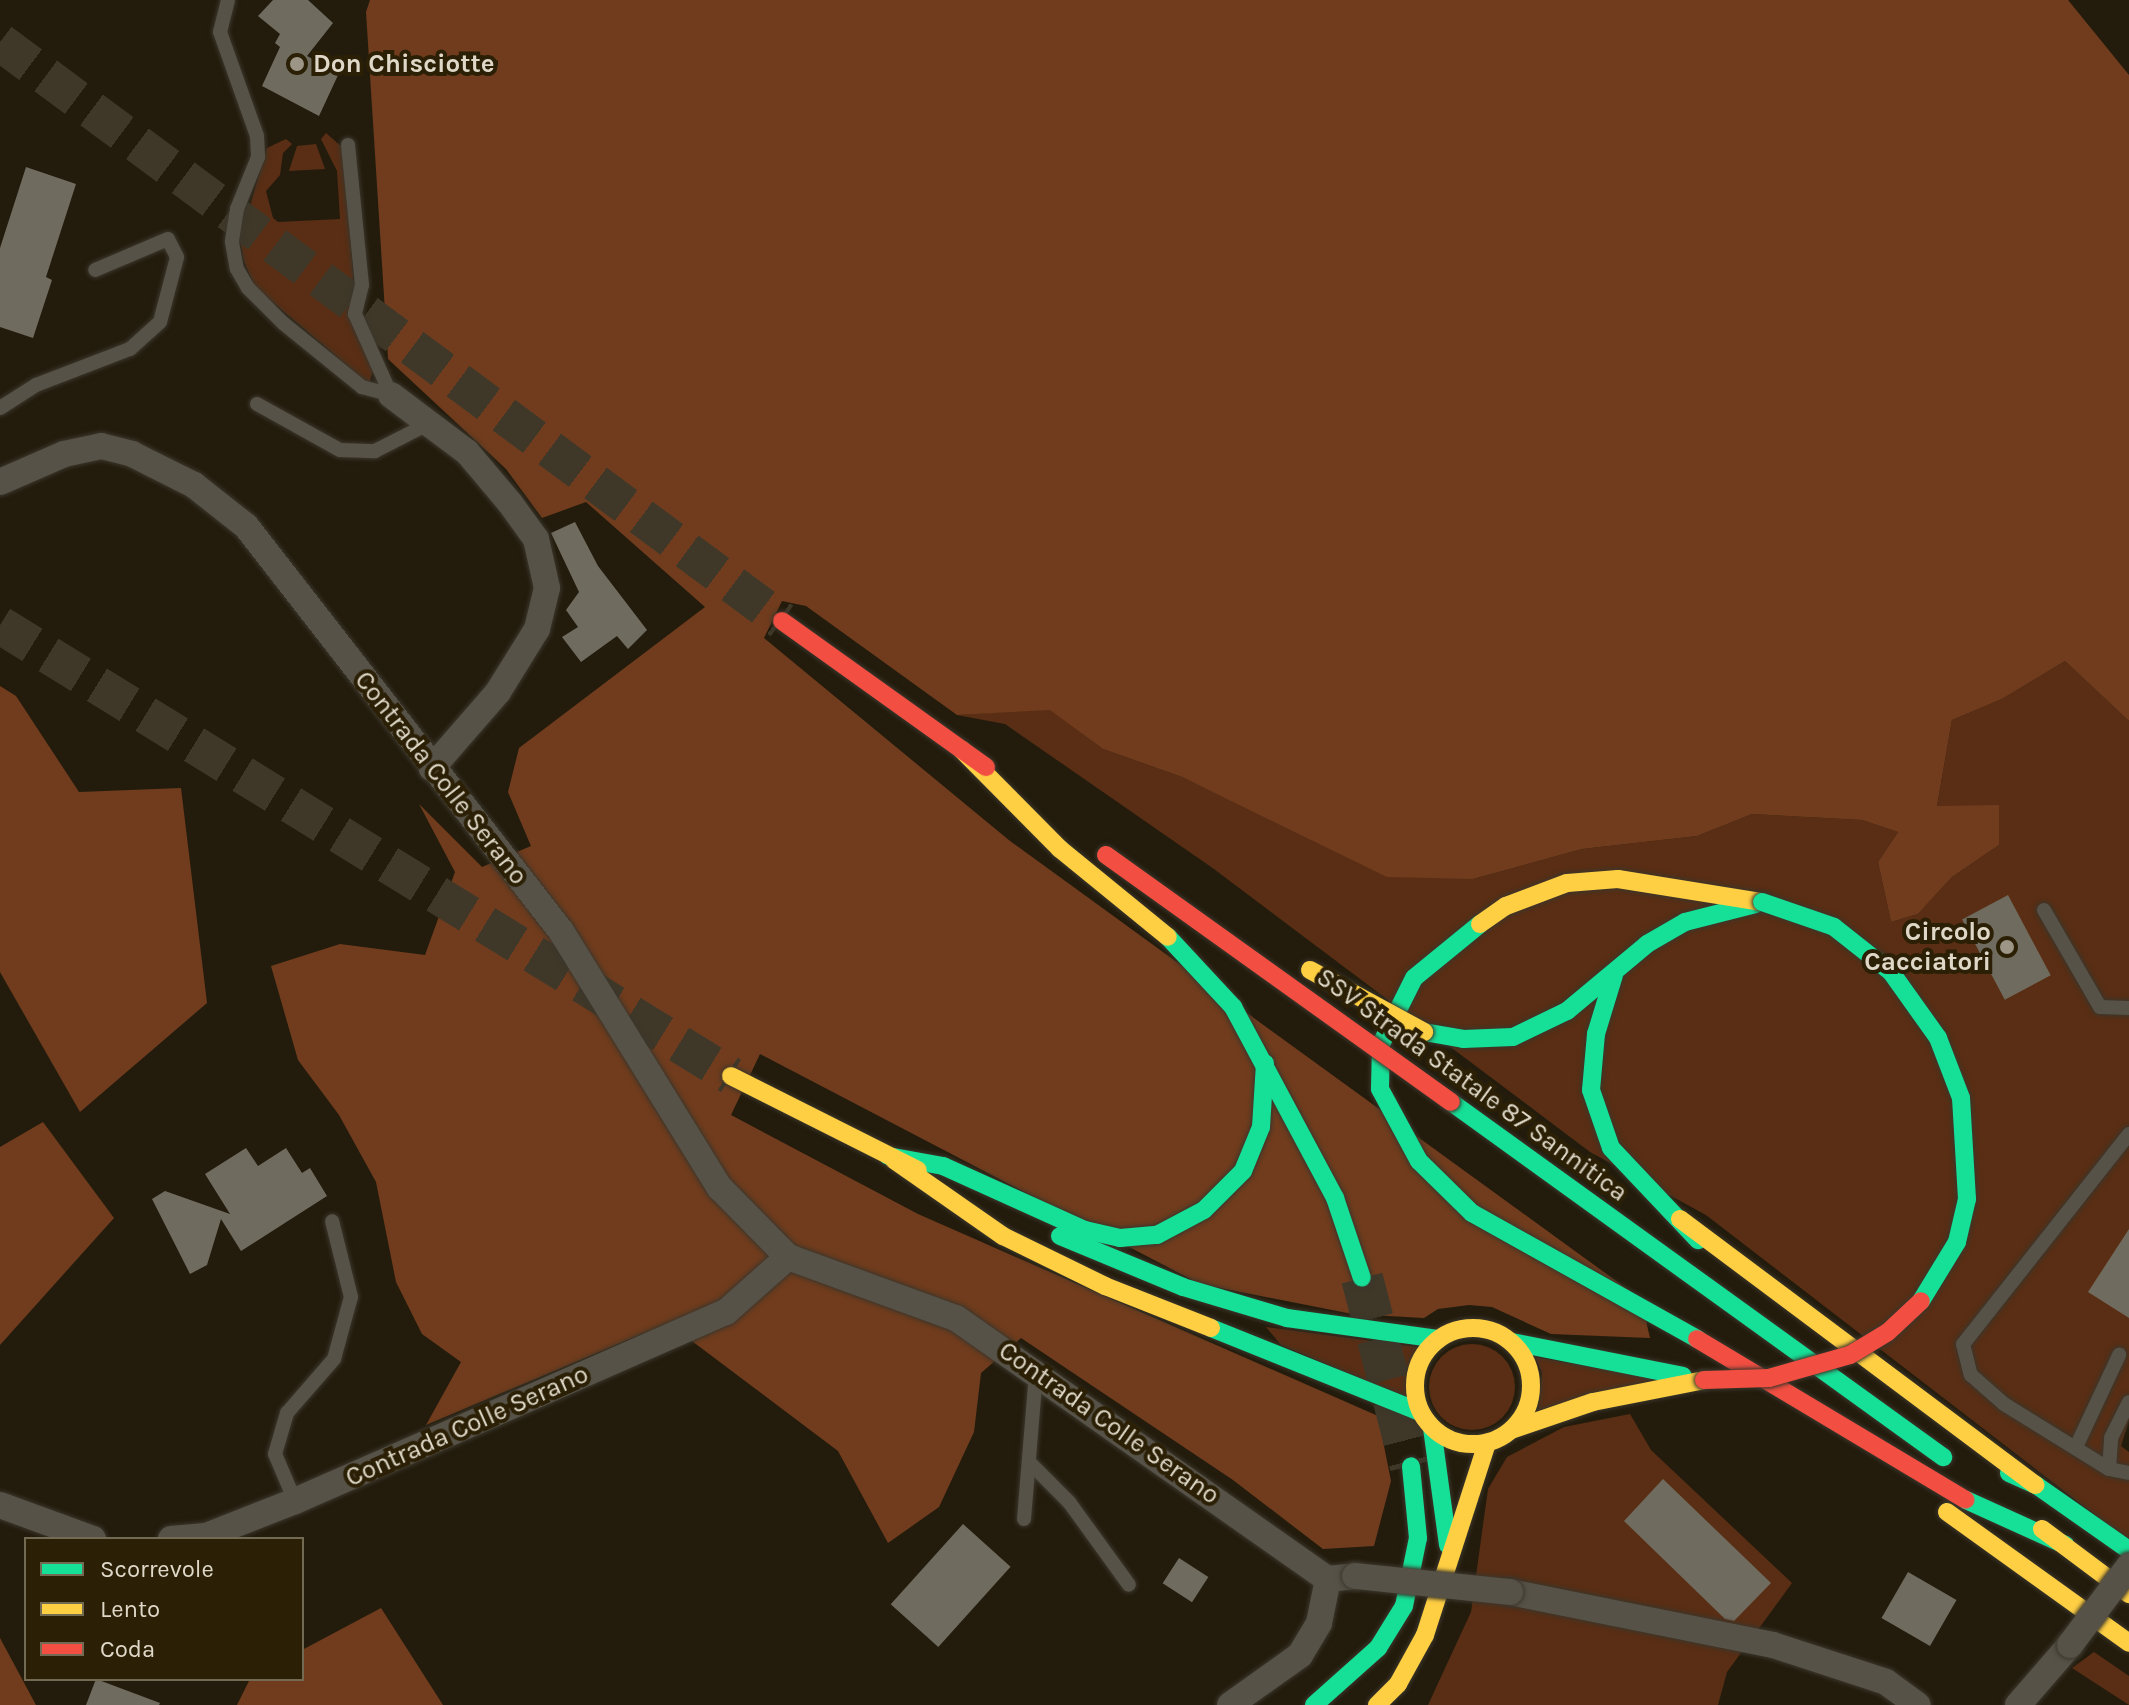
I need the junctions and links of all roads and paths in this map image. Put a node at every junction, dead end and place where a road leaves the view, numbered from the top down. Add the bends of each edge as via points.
1 (228, 0) edge
2 (348, 145) dead end
3 (95, 270) dead end
4 (391, 395) junction
5 (257, 404) dead end
6 (0, 408) edge
7 (426, 425) junction
8 (0, 482) edge
9 (782, 621) tunnel mouth
10 (962, 750) junction
11 (432, 768) junction
12 (1070, 829) dead end
13 (1762, 902) junction
14 (1219, 910) dead end
15 (2044, 910) dead end
16 (1298, 962) dead end
17 (1614, 975) junction
18 (2129, 1008) edge
19 (1265, 1063) junction
20 (731, 1076) tunnel mouth
21 (2129, 1134) edge
22 (888, 1156) junction
23 (1680, 1219) junction
24 (332, 1221) dead end
25 (788, 1257) junction
26 (1362, 1278) tunnel mouth
27 (1438, 1339) junction
28 (1512, 1342) junction
29 (1787, 1344) junction
30 (2119, 1355) dead end
31 (1748, 1368) junction
32 (1036, 1371) junction
33 (1704, 1380) junction
34 (2129, 1402) edge
35 (1420, 1412) junction
36 (1886, 1416) junction
37 (1432, 1428) junction
38 (1514, 1429) junction
39 (1487, 1443) junction
40 (2076, 1447) junction
41 (1031, 1464) junction
42 (1411, 1466) tunnel mouth
43 (2109, 1469) junction
44 (2129, 1473) edge
45 (2036, 1485) junction
46 (295, 1501) junction
47 (0, 1505) edge
48 (1024, 1519) dead end
49 (88, 1537) edge
50 (194, 1537) edge
51 (2065, 1545) junction
52 (2129, 1550) edge
53 (2129, 1566) edge
54 (1450, 1568) junction
55 (1328, 1579) junction
56 (1129, 1585) dead end
57 (2129, 1594) edge
58 (2129, 1643) edge
59 (1230, 1705) edge
60 (1314, 1705) edge
61 (1377, 1705) edge
62 (1918, 1705) edge
63 (2018, 1705) edge

1 - 4 lane via 220,32 257,136 258,157 237,209 232,242 237,269 283,323 362,387
2 - 4 lane via 362,285 355,314
3 - 6 lane via 168,239 177,257 160,322 130,349 36,385
4 - 7 street
5 - 7 lane via 340,450 375,451
7 - 11 street via 467,452 510,503 536,539 547,588 537,629 498,692
8 - 11 street, Contrada Colle Serano via 64,454 101,446 132,454 194,485 246,526
9 - 10 main road
10 - 12 main road
10 - 19 main road via 1060,849 1176,943 1233,1007
11 - 25 street, Contrada Colle Serano via 561,931 720,1188
13 - 17 main road via 1685,922 1647,944
13 - 31 main road via 1618,879 1567,883 1506,906 1450,944 1414,978 1381,1044 1380,1089 1419,1161 1472,1213
13 - 33 main road, bridge via 1834,927 1891,972 1938,1038 1961,1098 1967,1199 1957,1242 1928,1294 1888,1332 1850,1355 1809,1369 1769,1378
14 - 29 main road, SSV Strada Statale 87 Sannitica, bridge via 1100,851
15 - 18 lane via 2100,1007
16 - 17 main road, bridge via 1338,989 1424,1032 1463,1039 1513,1037 1567,1011
17 - 23 main road via 1596,1034 1591,1090 1611,1148
19 - 22 main road via 1261,1127 1243,1171 1204,1210 1157,1235 1120,1238 1085,1230 943,1166
19 - 26 main road via 1335,1198
20 - 22 main road
21 - 40 lane via 1963,1344 1971,1375 2004,1404
22 - 27 main road via 1183,1287 1287,1318
22 - 35 main road via 1003,1236 1105,1286
23 - 29 main road
23 - 45 main road
24 - 46 lane via 351,1297 334,1359 287,1413 275,1454
25 - 32 street, Contrada Colle Serano via 956,1318
25 - 46 street, Contrada Colle Serano via 726,1312
27 - 28 main road via 1459,1329 1483,1328
27 - 35 main road via 1416,1373
28 - 33 main road
28 - 38 main road via 1530,1376 1525,1413
29 - 36 main road, SSV Strada Statale 87 Sannitica
30 - 40 lane
31 - 51 main road via 1964,1499
31 - 58 main road
32 - 41 lane
32 - 55 street, Contrada Colle Serano
33 - 38 main road via 1593,1402
34 - 43 lane via 2111,1438
35 - 37 main road
36 - 45 main road
36 - 51 main road, SSV Strada Statale 87 Sannitica
37 - 39 main road via 1458,1443
37 - 54 main road
38 - 39 main road
39 - 54 main road
40 - 43 lane
41 - 48 lane
41 - 56 lane via 1069,1502
42 - 60 main road via 1418,1538 1404,1606 1378,1648
43 - 44 lane
45 - 52 main road
46 - 50 street, Contrada Colle Serano
47 - 49 street
51 - 57 main road, SSV Strada Statale 87 Sannitica
53 - 63 street, bridge
54 - 61 main road via 1425,1635 1398,1684
55 - 59 street via 1319,1623 1300,1655
55 - 62 street, bridge via 1355,1576 1510,1592 1773,1645 1886,1682

